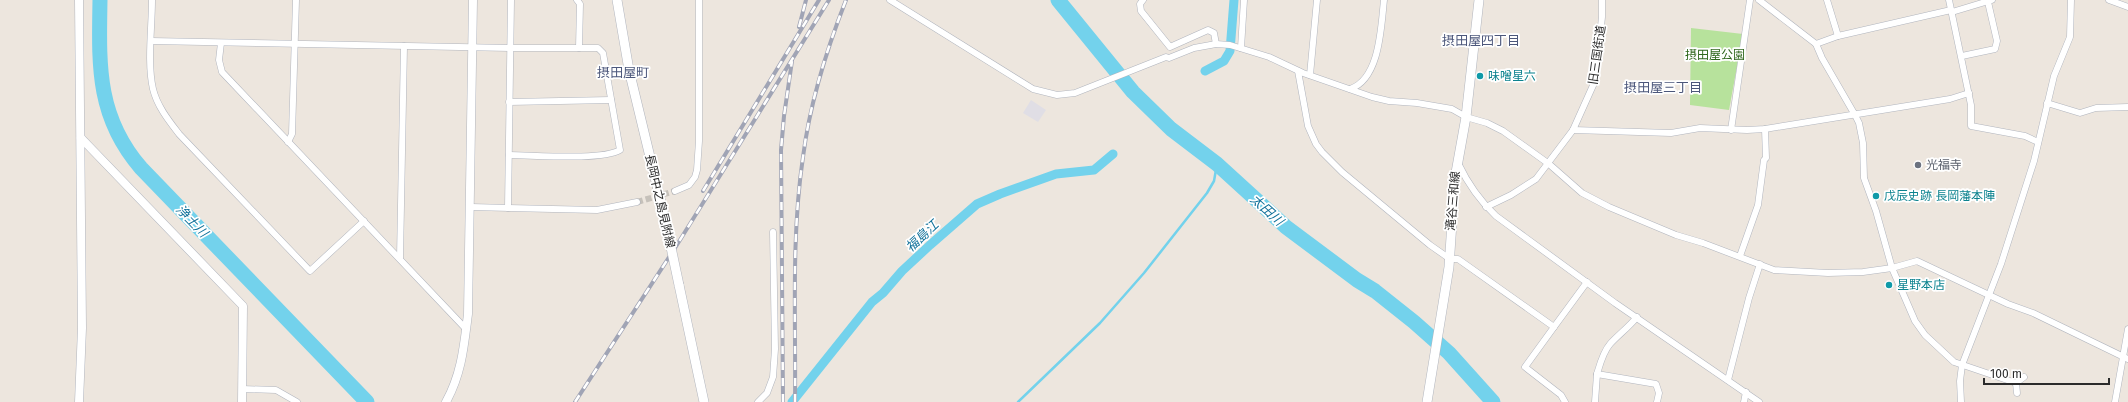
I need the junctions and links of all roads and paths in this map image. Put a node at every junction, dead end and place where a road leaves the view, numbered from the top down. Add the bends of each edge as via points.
1 (79, 0) edge
2 (152, 0) edge
3 (296, 0) edge
4 (473, 0) edge
5 (511, 0) edge
6 (577, 0) edge
7 (617, 0) edge
8 (699, 0) edge
9 (890, 0) edge
10 (1143, 0) edge
11 (1244, 0) edge
12 (1317, 0) edge
13 (1384, 0) edge
14 (1479, 0) edge
15 (1602, 0) edge
16 (1750, 0) edge
17 (1759, 0) edge
18 (1827, 0) edge
19 (1949, 0) edge
20 (2071, 0) edge
21 (2109, 0) edge
22 (1990, 1) edge
23 (2128, 7) edge
24 (1952, 11) junction
25 (1838, 36) junction
26 (152, 41) junction
27 (221, 43) junction
28 (1219, 44) junction
29 (1816, 44) junction
30 (293, 45) junction
31 (404, 46) junction
32 (472, 47) junction
33 (1239, 47) junction
34 (510, 48) junction
35 (579, 48) junction
36 (1962, 56) junction
37 (1298, 71) junction
38 (1310, 75) junction
39 (1350, 89) junction
40 (1969, 93) junction
41 (611, 100) junction
42 (509, 102) junction
43 (2047, 104) junction
44 (2128, 107) edge
45 (1855, 115) junction
46 (1466, 117) junction
47 (1765, 129) junction
48 (1573, 130) junction
49 (1731, 130) junction
50 (81, 138) junction
51 (288, 142) junction
52 (2038, 142) junction
53 (509, 155) junction
54 (1457, 161) junction
55 (1549, 164) junction
56 (675, 191) tunnel mouth
57 (637, 202) tunnel mouth
58 (471, 207) junction
59 (1486, 207) junction
60 (508, 208) junction
61 (364, 221) junction
62 (773, 232) dead end
63 (1740, 256) junction
64 (400, 258) junction
65 (1450, 259) junction
66 (1760, 264) junction
67 (1892, 268) junction
68 (1587, 282) junction
69 (1989, 294) junction
70 (1636, 317) junction
71 (1554, 327) junction
72 (466, 329) junction
73 (2128, 329) edge
74 (2125, 358) edge
75 (1962, 365) junction
76 (1597, 374) junction
77 (2024, 377) dead end
78 (1728, 380) junction
79 (2016, 383) junction
80 (242, 389) junction
81 (1746, 392) junction
82 (2017, 393) dead end
83 (79, 402) edge
84 (242, 402) edge
85 (297, 402) edge
86 (446, 402) edge
87 (704, 402) edge
88 (758, 402) edge
89 (1427, 402) edge
90 (1565, 402) edge
91 (1595, 402) edge
92 (1657, 402) edge
93 (1744, 402) edge
94 (1759, 402) edge
95 (1961, 402) edge
96 (2115, 402) edge

1 - 50 street
2 - 26 street
3 - 30 street
4 - 32 street
5 - 34 street
6 - 35 street via 580,4
7 - 87 main road, 長岡中之島見附線, bridge via 629,70 665,220
8 - 56 street via 697,170 689,185
9 - 28 street via 1033,89 1057,95 1081,92 1166,57 1194,48
10 - 28 street via 1140,4 1141,11 1170,47 1208,30 1214,33
11 - 33 street
12 - 38 street
13 - 39 street via 1373,66 1363,82
14 - 46 main road, 滝谷三和線
15 - 48 street, 旧三国街道 via 1595,81
16 - 49 street
17 - 29 street
18 - 25 street
19 - 24 street
20 - 43 street via 2070,37 2054,76
21 - 23 street
22 - 24 street
22 - 36 street via 1997,41 1995,49
24 - 25 street
24 - 36 street
25 - 29 street
26 - 27 street
26 - 61 street via 153,90 167,118 179,134 310,271
27 - 30 street
27 - 51 street via 219,60 222,72
28 - 33 street
29 - 45 street
30 - 31 street
30 - 51 street via 292,134
31 - 32 street
31 - 64 street
32 - 34 street
32 - 58 street
33 - 37 street
34 - 35 street
34 - 42 street
35 - 41 street via 598,48 603,53
36 - 40 street
37 - 38 street
37 - 65 street via 1308,126 1322,152 1377,201
38 - 39 street
39 - 46 street via 1389,101 1452,109
40 - 45 street via 1950,99
40 - 52 street via 1971,126 2025,136
41 - 42 street
41 - 53 street via 620,150 613,154
42 - 53 street
43 - 44 street via 2080,113 2096,108
43 - 52 street
45 - 47 street
45 - 67 street via 1863,143 1864,178
46 - 54 main road, 滝谷三和線
46 - 55 street via 1503,131
47 - 49 street
47 - 63 street via 1766,158 1758,205
48 - 49 street via 1660,133 1700,128
48 - 55 street, 旧三国街道
50 - 80 street via 243,306
50 - 83 street via 82,328
51 - 61 street
52 - 69 street via 2016,220
53 - 60 street
54 - 59 street
54 - 65 main road, 滝谷三和線
55 - 59 street, 旧三国街道 via 1527,187
55 - 63 street via 1582,193 1609,207 1676,235
57 - 60 street via 597,210
58 - 60 street
58 - 72 street
59 - 68 street
61 - 64 street
62 - 88 street via 774,377 767,393
63 - 66 street
64 - 72 street
65 - 71 street via 1458,259
65 - 89 main road, 滝谷三和線
66 - 67 street via 1774,270 1815,273 1863,272
66 - 78 street
67 - 69 street via 1912,262 1924,263 1950,278
67 - 75 street via 1914,321 1949,358
68 - 70 street
68 - 71 street
69 - 74 street
69 - 75 street
70 - 76 street via 1609,345 1601,359
70 - 78 street
71 - 90 street via 1526,367 1561,395
72 - 86 street via 462,358
73 - 74 street
74 - 96 street
75 - 79 street
75 - 95 street
76 - 91 street
76 - 92 street via 1656,384 1659,393
77 - 79 street
78 - 81 street
79 - 82 street
80 - 84 street
80 - 85 street via 276,390
81 - 93 street
81 - 94 street

